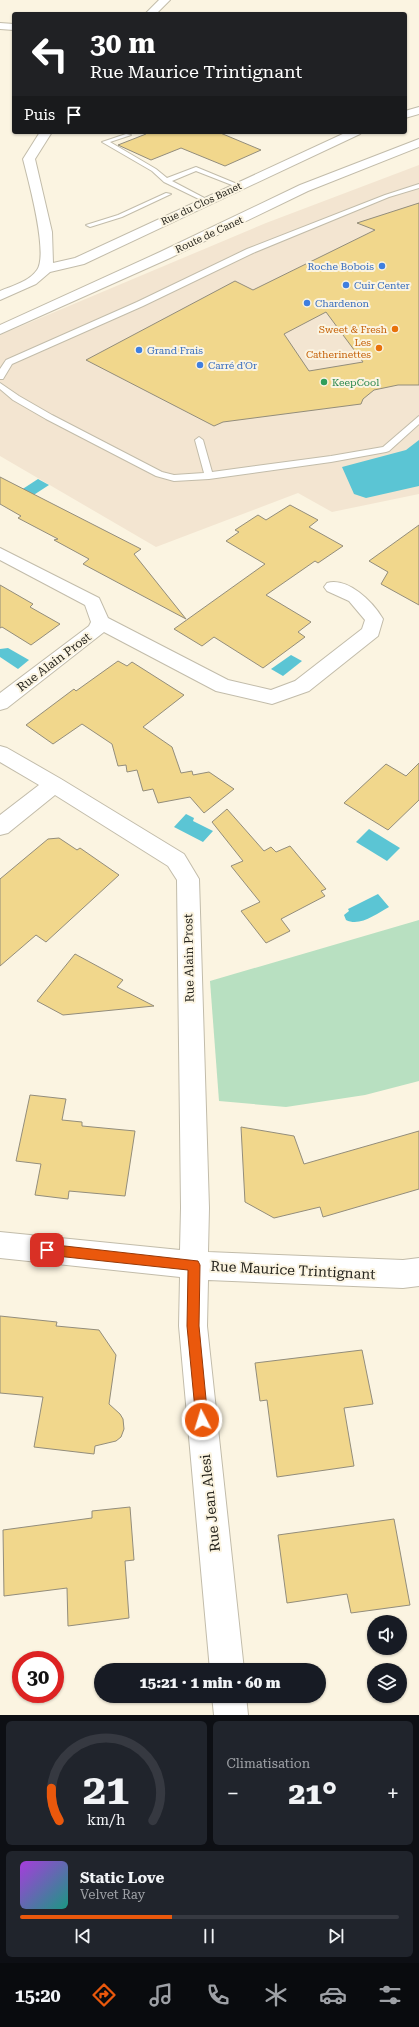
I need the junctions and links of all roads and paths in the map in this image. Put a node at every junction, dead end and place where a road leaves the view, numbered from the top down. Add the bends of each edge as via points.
1 (165, 0) edge
2 (152, 12) edge
3 (0, 26) edge
4 (12, 27) edge
5 (419, 110) edge
6 (407, 114) edge
7 (45, 134) edge
8 (352, 134) edge
9 (128, 135) dead end
10 (419, 136) edge
11 (419, 143) edge
12 (419, 147) edge
13 (369, 158) junction
14 (166, 181) junction
15 (239, 186) junction
16 (419, 186) edge
17 (168, 194) dead end
18 (207, 201) junction
19 (90, 225) dead end
20 (45, 270) junction
21 (0, 296) edge
22 (0, 321) edge
23 (0, 330) edge
24 (10, 362) junction
25 (0, 366) edge
26 (0, 377) edge
27 (0, 385) edge
28 (419, 419) edge
29 (199, 440) dead end
30 (209, 476) junction
31 (0, 553) edge
32 (333, 587) dead end
33 (100, 622) junction
34 (0, 703) edge
35 (0, 753) edge
36 (54, 784) junction
37 (0, 827) edge
38 (0, 1245) edge
39 (194, 1265) junction
40 (419, 1272) edge
41 (226, 1663) edge
42 (230, 1703) edge
43 (231, 1715) edge

1 - 2 street
3 - 4 street
5 - 6 street
7 - 20 street via 29,159 48,246
8 - 15 street, Rue du Clos Banet
9 - 14 lane via 105,142 154,170
10 - 13 street, Route de Canet
11 - 13 street, Route de Canet
12 - 13 street
13 - 22 street, Route de Canet via 260,198
13 - 23 street, Route de Canet
14 - 15 lane via 196,169
14 - 18 lane
15 - 18 street, Rue du Clos Banet
16 - 24 lane via 387,196 250,251
17 - 19 lane via 120,216
18 - 20 street, Rue du Clos Banet via 79,261
20 - 21 street via 34,280
24 - 25 lane
24 - 26 lane
27 - 30 lane via 16,398 49,417 159,474 174,478
28 - 30 lane via 386,449
29 - 30 lane
31 - 33 street, Rue Alain Prost via 93,602
32 - 33 street via 355,598 374,618 371,632 302,686 272,697 223,686
33 - 34 street, Rue Alain Prost via 97,629
35 - 36 street, Rue Alain Prost
36 - 37 street
36 - 39 street, Rue Alain Prost via 176,860 188,879
38 - 39 street, Rue Maurice Trintignant
39 - 40 street, Rue Maurice Trintignant via 403,1274
39 - 41 street, Rue Jean Alesi via 193,1326
42 - 43 street

